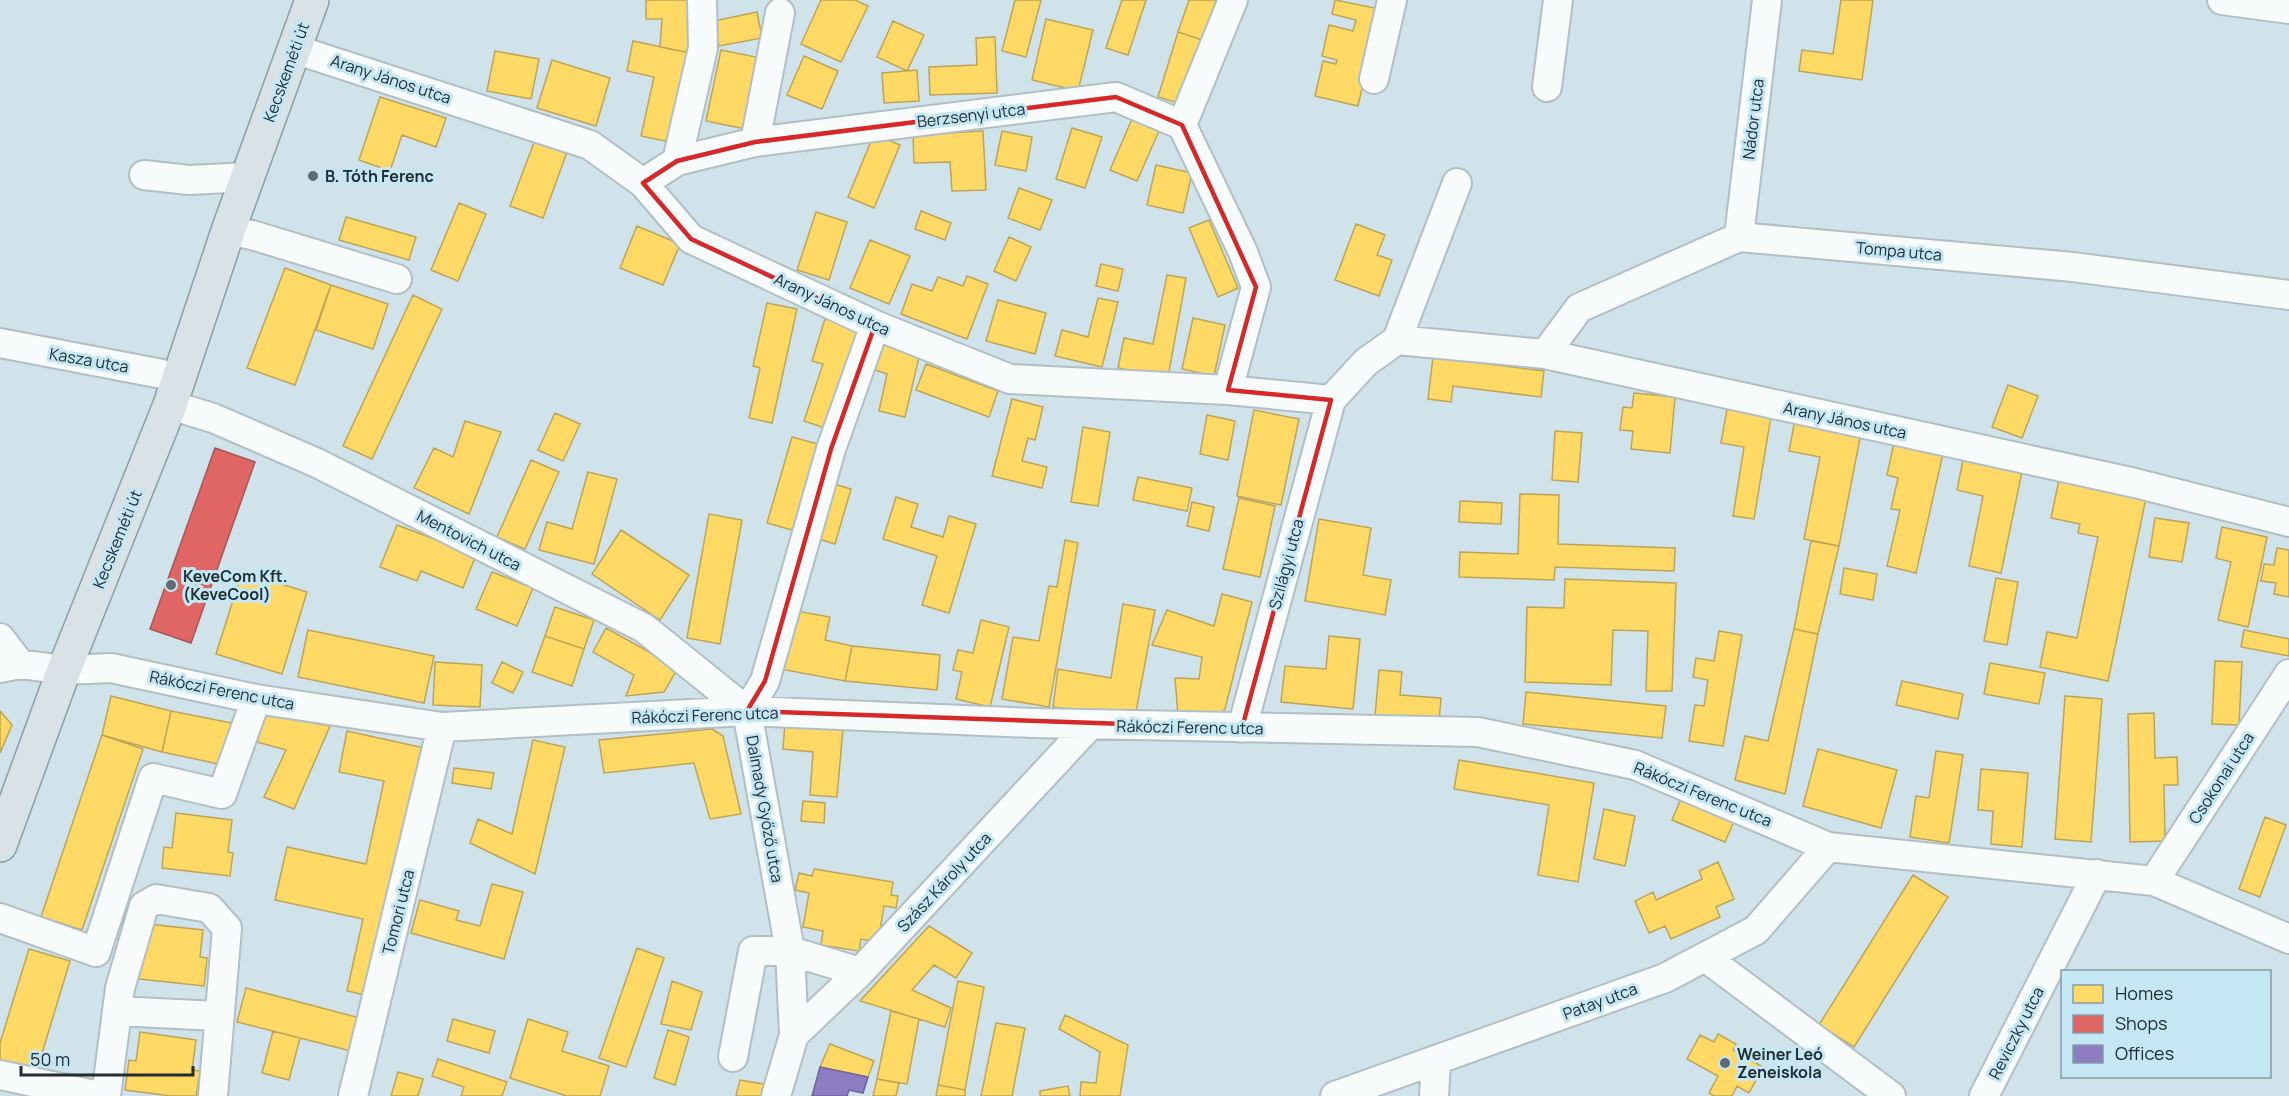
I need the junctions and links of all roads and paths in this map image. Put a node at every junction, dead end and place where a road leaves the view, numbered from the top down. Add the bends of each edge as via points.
1 (312, 0) edge
2 (702, 0) edge
3 (1233, 0) edge
4 (1392, 0) edge
5 (1558, 0) edge
6 (1767, 0) edge
7 (2222, 0) edge
8 (2289, 9) edge
9 (780, 13) dead end
10 (294, 49) junction
11 (1374, 79) dead end
12 (1547, 87) dead end
13 (1182, 125) junction
14 (755, 142) junction
15 (677, 161) junction
16 (144, 175) dead end
17 (249, 177) junction
18 (643, 183) junction
19 (1457, 183) dead end
20 (228, 231) junction
21 (1739, 237) junction
22 (397, 279) dead end
23 (2289, 295) edge
24 (875, 325) junction
25 (1397, 340) junction
26 (0, 343) edge
27 (1545, 354) junction
28 (1228, 390) junction
29 (174, 392) junction
30 (1331, 400) junction
31 (2289, 522) edge
32 (0, 638) edge
33 (10, 666) edge
34 (64, 670) junction
35 (2289, 674) edge
36 (256, 699) junction
37 (747, 711) junction
38 (1090, 725) junction
39 (442, 727) junction
40 (1242, 728) junction
41 (0, 845) edge
42 (1828, 847) junction
43 (2097, 874) junction
44 (2154, 881) junction
45 (0, 918) edge
46 (2289, 939) edge
47 (790, 951) junction
48 (1705, 957) junction
49 (860, 972) junction
50 (117, 1011) junction
51 (218, 1016) junction
52 (794, 1035) junction
53 (734, 1057) dead end
54 (1436, 1060) junction
55 (0, 1076) edge
56 (99, 1096) edge
57 (106, 1096) edge
58 (213, 1096) edge
59 (353, 1096) edge
60 (776, 1096) edge
61 (1335, 1096) edge
62 (1434, 1096) edge
63 (1891, 1096) edge
64 (1984, 1096) edge

1 - 10 main road, Kecskeméti út
2 - 15 street via 704,48
3 - 13 street
4 - 11 street
5 - 12 street
6 - 21 street, Nádor utca
7 - 8 street
9 - 14 street
10 - 17 main road, Kecskeméti út
10 - 18 street, Arany János utca via 590,146
13 - 14 street, Berzsenyi utca via 1116,97
13 - 28 street via 1244,252 1256,287
14 - 15 street, Berzsenyi utca
15 - 18 street, Berzsenyi utca
16 - 17 street via 189,180
17 - 20 main road, Kecskeméti út
18 - 24 street, Arany János utca via 691,239
19 - 25 street
20 - 22 street
20 - 29 main road, Kecskeméti út
21 - 23 street, Tompa utca via 2073,267
21 - 27 street, Tompa utca via 1579,308
24 - 28 street, Arany János utca via 1010,379
24 - 37 street via 831,449 765,681
25 - 27 street, Arany János utca
25 - 30 street via 1366,362
26 - 29 street, Kasza utca via 162,374
27 - 31 street, Arany János utca via 2135,483
28 - 30 street, Arany János utca
29 - 34 main road, Kecskeméti út
29 - 37 street, Mentovich utca via 213,418 317,464 644,628
30 - 40 street, Szilágyi utca
32 - 33 street
33 - 34 street, Rákóczi Ferenc utca
34 - 36 street, Rákóczi Ferenc utca via 111,668
34 - 41 main road, Kecskeméti út
35 - 44 street, Csokonai utca
36 - 39 street, Rákóczi Ferenc utca
36 - 45 street via 222,794 153,778 96,952
37 - 38 street, Rákóczi Ferenc utca
37 - 39 street, Rákóczi Ferenc utca
37 - 47 street, Dalmady Győző utca
38 - 40 street, Rákóczi Ferenc utca
38 - 49 street, Szász Károly utca
39 - 59 street, Tomori utca
40 - 42 street, Rákóczi Ferenc utca via 1478,732 1635,765
42 - 43 street, Rákóczi Ferenc utca
42 - 48 street, Patay utca via 1756,930
43 - 44 street, Rákóczi Ferenc utca
43 - 64 street, Reviczky utca
44 - 46 street, Rákóczi Ferenc utca
47 - 49 street
47 - 52 street, Dalmady Győző utca
47 - 53 street via 753,951
48 - 54 street, Patay utca via 1665,978
48 - 63 street
49 - 52 street, Szász Károly utca
50 - 51 street
50 - 51 street via 144,906 156,899 209,908 227,928
50 - 57 street
51 - 58 street
52 - 60 street, Dalmady Győző utca
54 - 61 street, Patay utca
54 - 62 street
55 - 56 street

